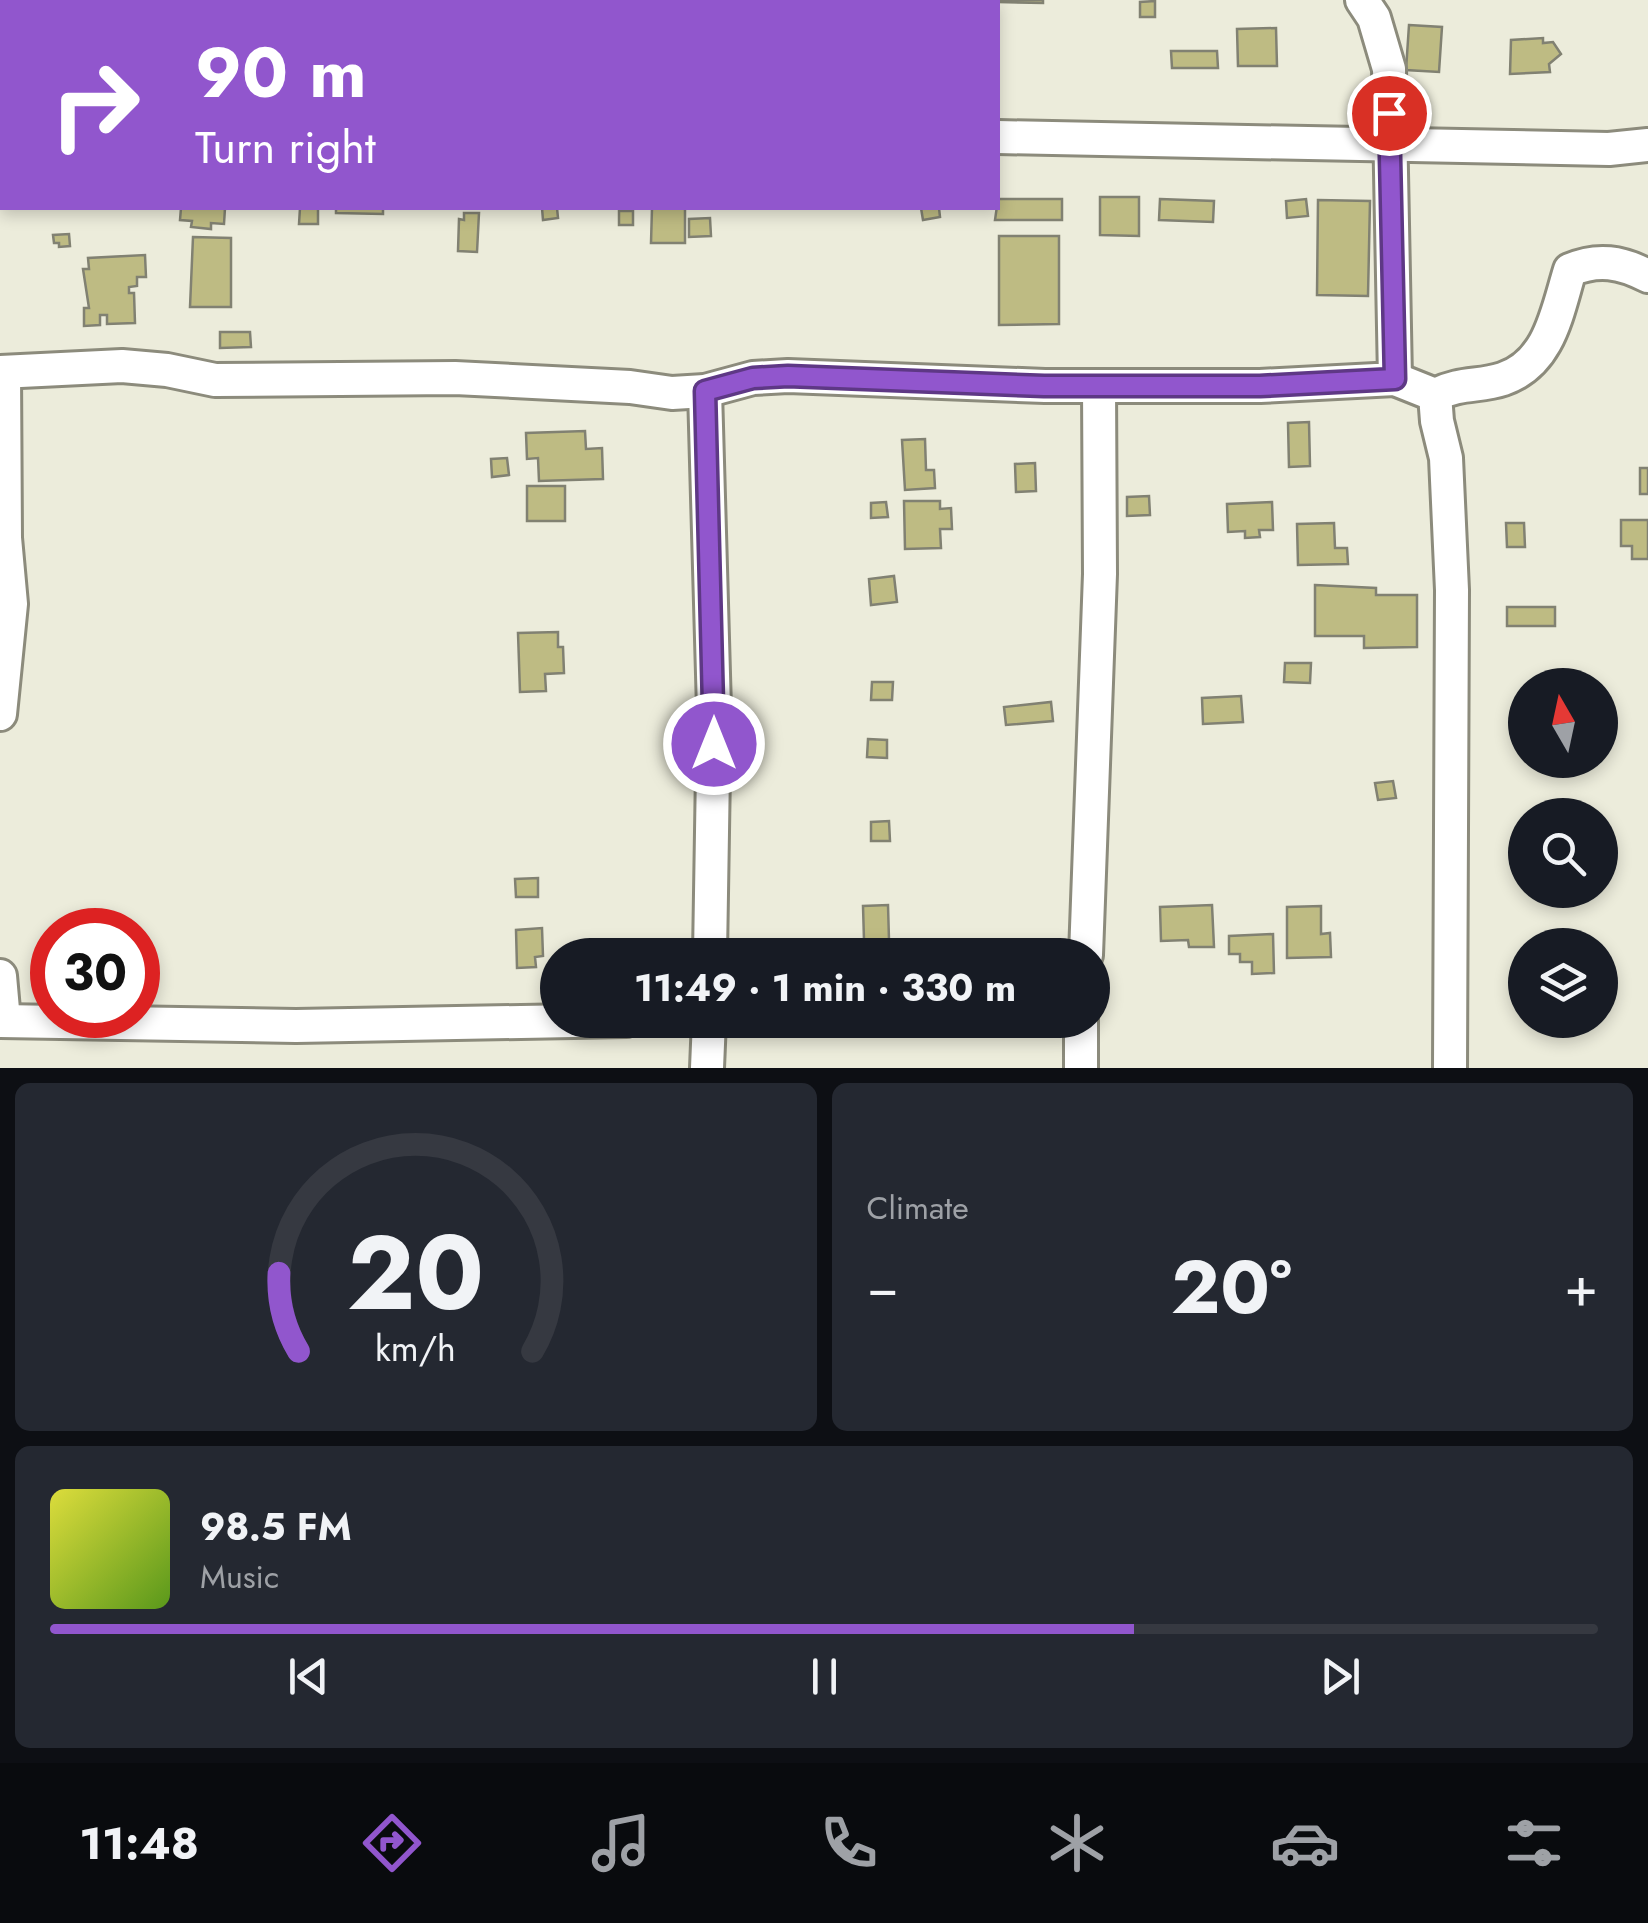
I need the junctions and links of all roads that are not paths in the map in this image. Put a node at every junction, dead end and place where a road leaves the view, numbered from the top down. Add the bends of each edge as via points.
1 (1362, 0) edge
2 (1648, 125) edge
3 (1000, 138) edge
4 (1389, 144) junction
5 (1648, 145) edge
6 (1609, 149) junction
7 (1648, 276) edge
8 (2, 372) edge
9 (1395, 379) junction
10 (1099, 386) junction
11 (705, 391) junction
12 (1435, 395) junction
13 (0, 714) edge
14 (710, 938) edge
15 (1087, 938) edge
16 (0, 976) edge
17 (2, 1021) edge
18 (540, 1022) edge
19 (708, 1038) edge
20 (1081, 1038) edge
21 (707, 1068) edge
22 (1081, 1068) edge
23 (1450, 1068) edge

1 - 4 street via 1388,69
2 - 6 street
3 - 4 street
4 - 6 street
4 - 9 street
5 - 6 street
7 - 12 street via 1624,264 1588,262 1570,270 1549,341 1529,363 1504,378
8 - 11 street via 122,366 215,380 455,378
8 - 13 street via 11,604
9 - 10 street
9 - 12 street
10 - 11 street via 807,376 753,378
10 - 15 street via 1100,574
11 - 14 street via 714,708
12 - 23 street via 1446,458 1452,590
16 - 17 street
17 - 18 street
19 - 21 street
20 - 22 street

